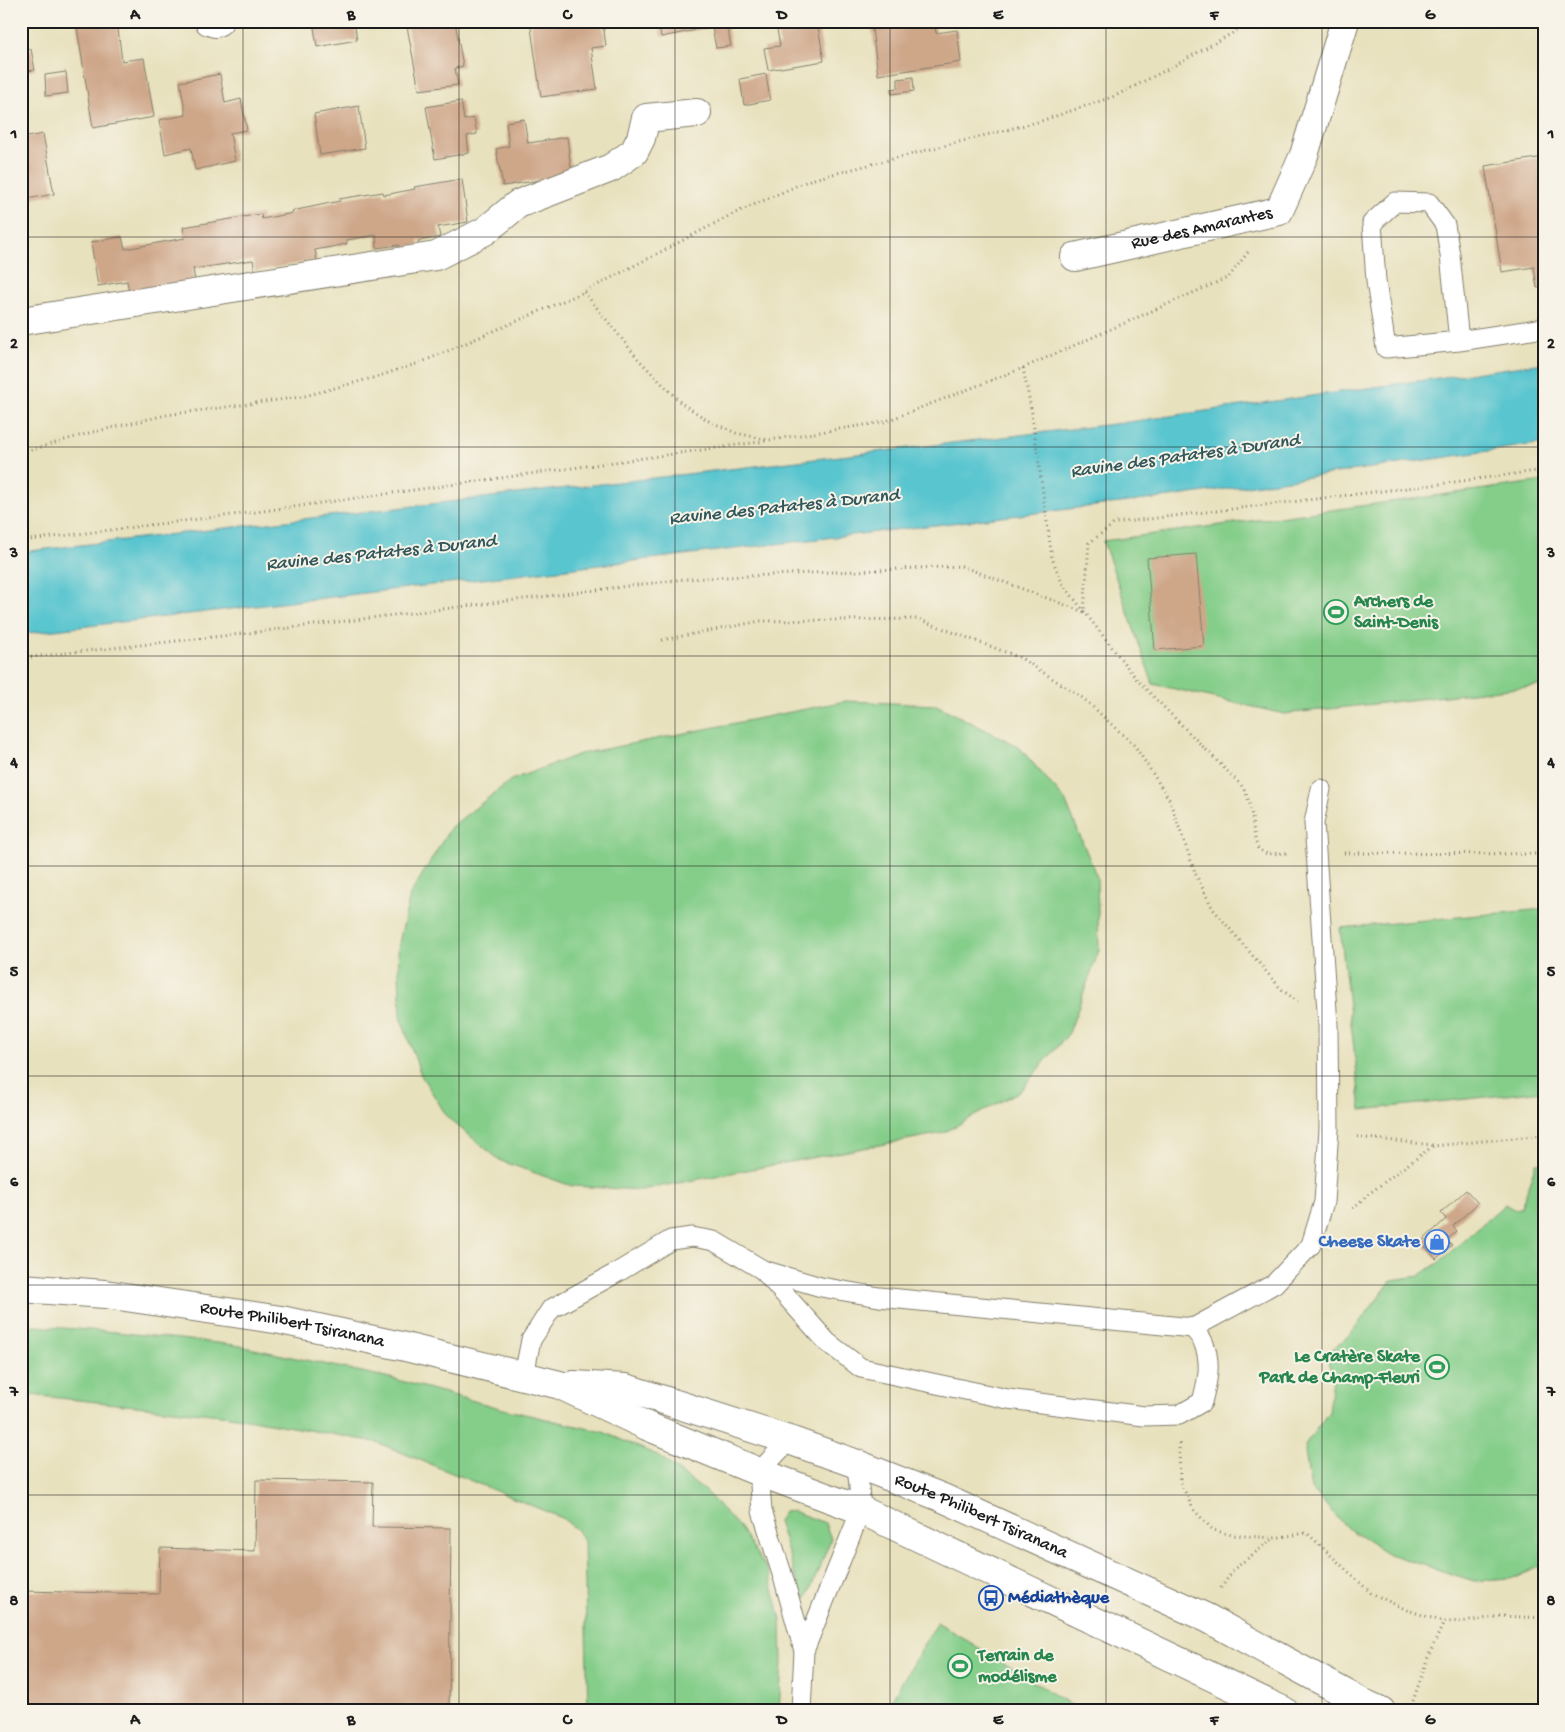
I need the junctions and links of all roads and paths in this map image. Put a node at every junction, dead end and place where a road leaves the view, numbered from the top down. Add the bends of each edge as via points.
1 (209, 21) edge
2 (219, 21) edge
3 (1254, 21) edge
4 (1345, 21) edge
5 (697, 113) dead end
6 (1279, 211) junction
7 (1075, 257) dead end
8 (584, 292) junction
9 (21, 321) edge
10 (1544, 328) edge
11 (1459, 341) junction
12 (1023, 368) junction
13 (769, 440) junction
14 (21, 452) edge
15 (1544, 470) edge
16 (21, 542) edge
17 (1084, 612) junction
18 (662, 640) dead end
19 (21, 658) edge
20 (1321, 789) dead end
21 (1316, 853) junction
22 (1544, 854) edge
23 (1328, 1025) junction
24 (1330, 1129) junction
25 (1544, 1135) edge
26 (1433, 1146) junction
27 (1349, 1212) dead end
28 (763, 1270) junction
29 (21, 1288) edge
30 (1193, 1328) junction
31 (524, 1375) junction
32 (560, 1384) junction
33 (1179, 1415) junction
34 (789, 1440) junction
35 (858, 1464) junction
36 (759, 1472) junction
37 (861, 1510) junction
38 (1274, 1538) junction
39 (1207, 1618) junction
40 (1544, 1618) edge
41 (1444, 1622) junction
42 (804, 1651) junction
43 (1412, 1702) dead end
44 (801, 1711) edge
45 (1284, 1711) edge
46 (1381, 1711) edge

1 - 2 main road
3 - 8 path via 1115,96 1041,121 810,180 733,214
4 - 6 main road, Rue des Amarantes via 1304,155
5 - 9 main road via 646,118 634,152 611,168 518,204 486,231 436,256
6 - 7 main road, Rue des Amarantes
6 - 12 path via 1229,277
8 - 13 path via 639,360 681,403 736,433
8 - 14 path via 422,362 376,377 301,396 166,415
10 - 11 lane
11 - 11 lane via 1386,348 1372,223 1395,202 1429,203 1445,225
12 - 13 path via 884,422
12 - 17 path via 1052,558 1062,583
13 - 16 path
15 - 17 path via 1115,523 1089,543
17 - 19 path via 961,566 952,566 685,579
17 - 21 path via 1138,681 1241,785 1250,800 1258,849 1267,854
18 - 23 path via 761,621 918,619 1021,658 1084,699 1135,746 1169,799 1196,875 1213,909 1281,989
20 - 21 lane via 1314,823
21 - 22 path
21 - 23 lane
23 - 24 lane
24 - 26 path via 1359,1138
24 - 30 lane via 1324,1202 1311,1245 1274,1284
25 - 26 path
26 - 27 path
28 - 30 lane via 879,1297
28 - 31 lane via 714,1241 692,1236 671,1240 551,1309 531,1340
28 - 33 lane via 826,1342 861,1368 1008,1399 1144,1416
29 - 31 main road, Route Philibert Tsiranana via 104,1294 281,1320
30 - 33 lane via 1204,1344 1208,1380 1202,1402
31 - 32 main road, Route Philibert Tsiranana
32 - 34 main road, Route Philibert Tsiranana via 626,1388
32 - 36 main road, Route Philibert Tsiranana via 647,1426
33 - 38 path via 1180,1481 1193,1509 1213,1530
34 - 35 main road, Route Philibert Tsiranana
34 - 36 lane
35 - 37 lane
35 - 39 main road, Route Philibert Tsiranana via 943,1498
36 - 37 main road, Route Philibert Tsiranana
36 - 42 lane via 762,1512
37 - 42 lane
37 - 45 main road, Route Philibert Tsiranana
38 - 39 path via 1234,1569
38 - 41 path via 1307,1533 1371,1594
39 - 46 main road, Route Philibert Tsiranana
40 - 41 path via 1500,1616
41 - 43 path
42 - 44 lane

